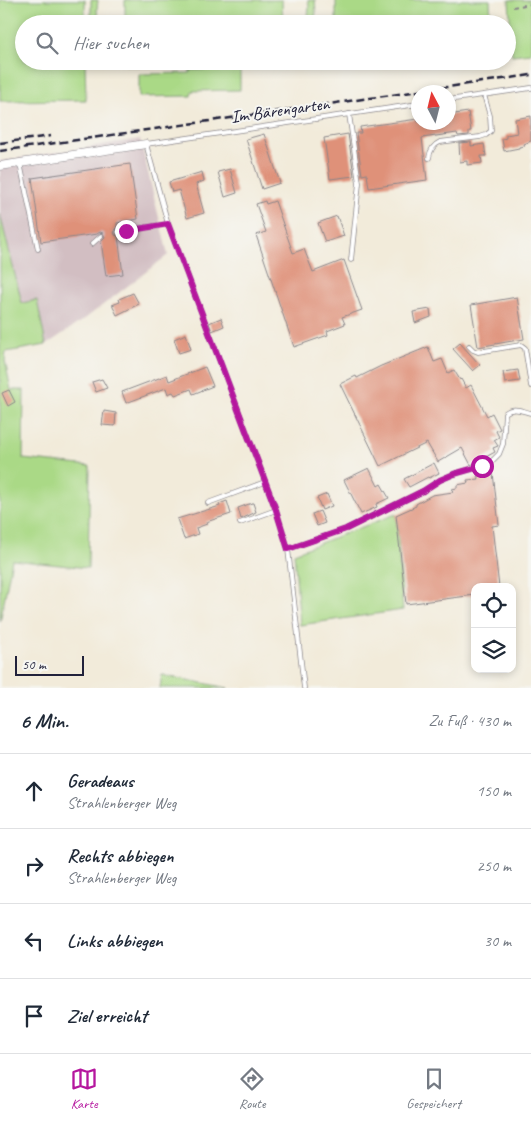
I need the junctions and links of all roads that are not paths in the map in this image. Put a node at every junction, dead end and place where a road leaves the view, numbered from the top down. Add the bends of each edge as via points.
1 (531, 88) edge
2 (484, 95) junction
3 (456, 99) edge
4 (411, 105) edge
5 (349, 114) junction
6 (146, 144) junction
7 (429, 158) dead end
8 (20, 163) junction
9 (0, 166) edge
10 (168, 224) junction
11 (118, 232) dead end
12 (101, 236) dead end
13 (92, 244) dead end
14 (38, 249) dead end
15 (351, 260) dead end
16 (468, 346) dead end
17 (531, 386) edge
18 (531, 413) edge
19 (265, 482) junction
20 (208, 503) dead end
21 (276, 510) junction
22 (240, 523) dead end
23 (288, 549) junction
24 (304, 688) edge

1 - 2 lane
2 - 3 lane
2 - 7 lane via 491,131 486,135 435,144
4 - 5 lane, Im Bärengarten
5 - 6 lane, Im Bärengarten
5 - 15 lane via 359,183
6 - 8 street
6 - 10 lane
8 - 9 street
8 - 14 lane
10 - 11 lane
10 - 19 lane
12 - 13 lane
16 - 17 lane via 478,352 521,345 525,348
18 - 23 lane via 511,409 505,413 503,444 492,461 440,480 346,529
19 - 20 lane
19 - 21 lane
21 - 22 lane
21 - 23 lane
23 - 24 lane

